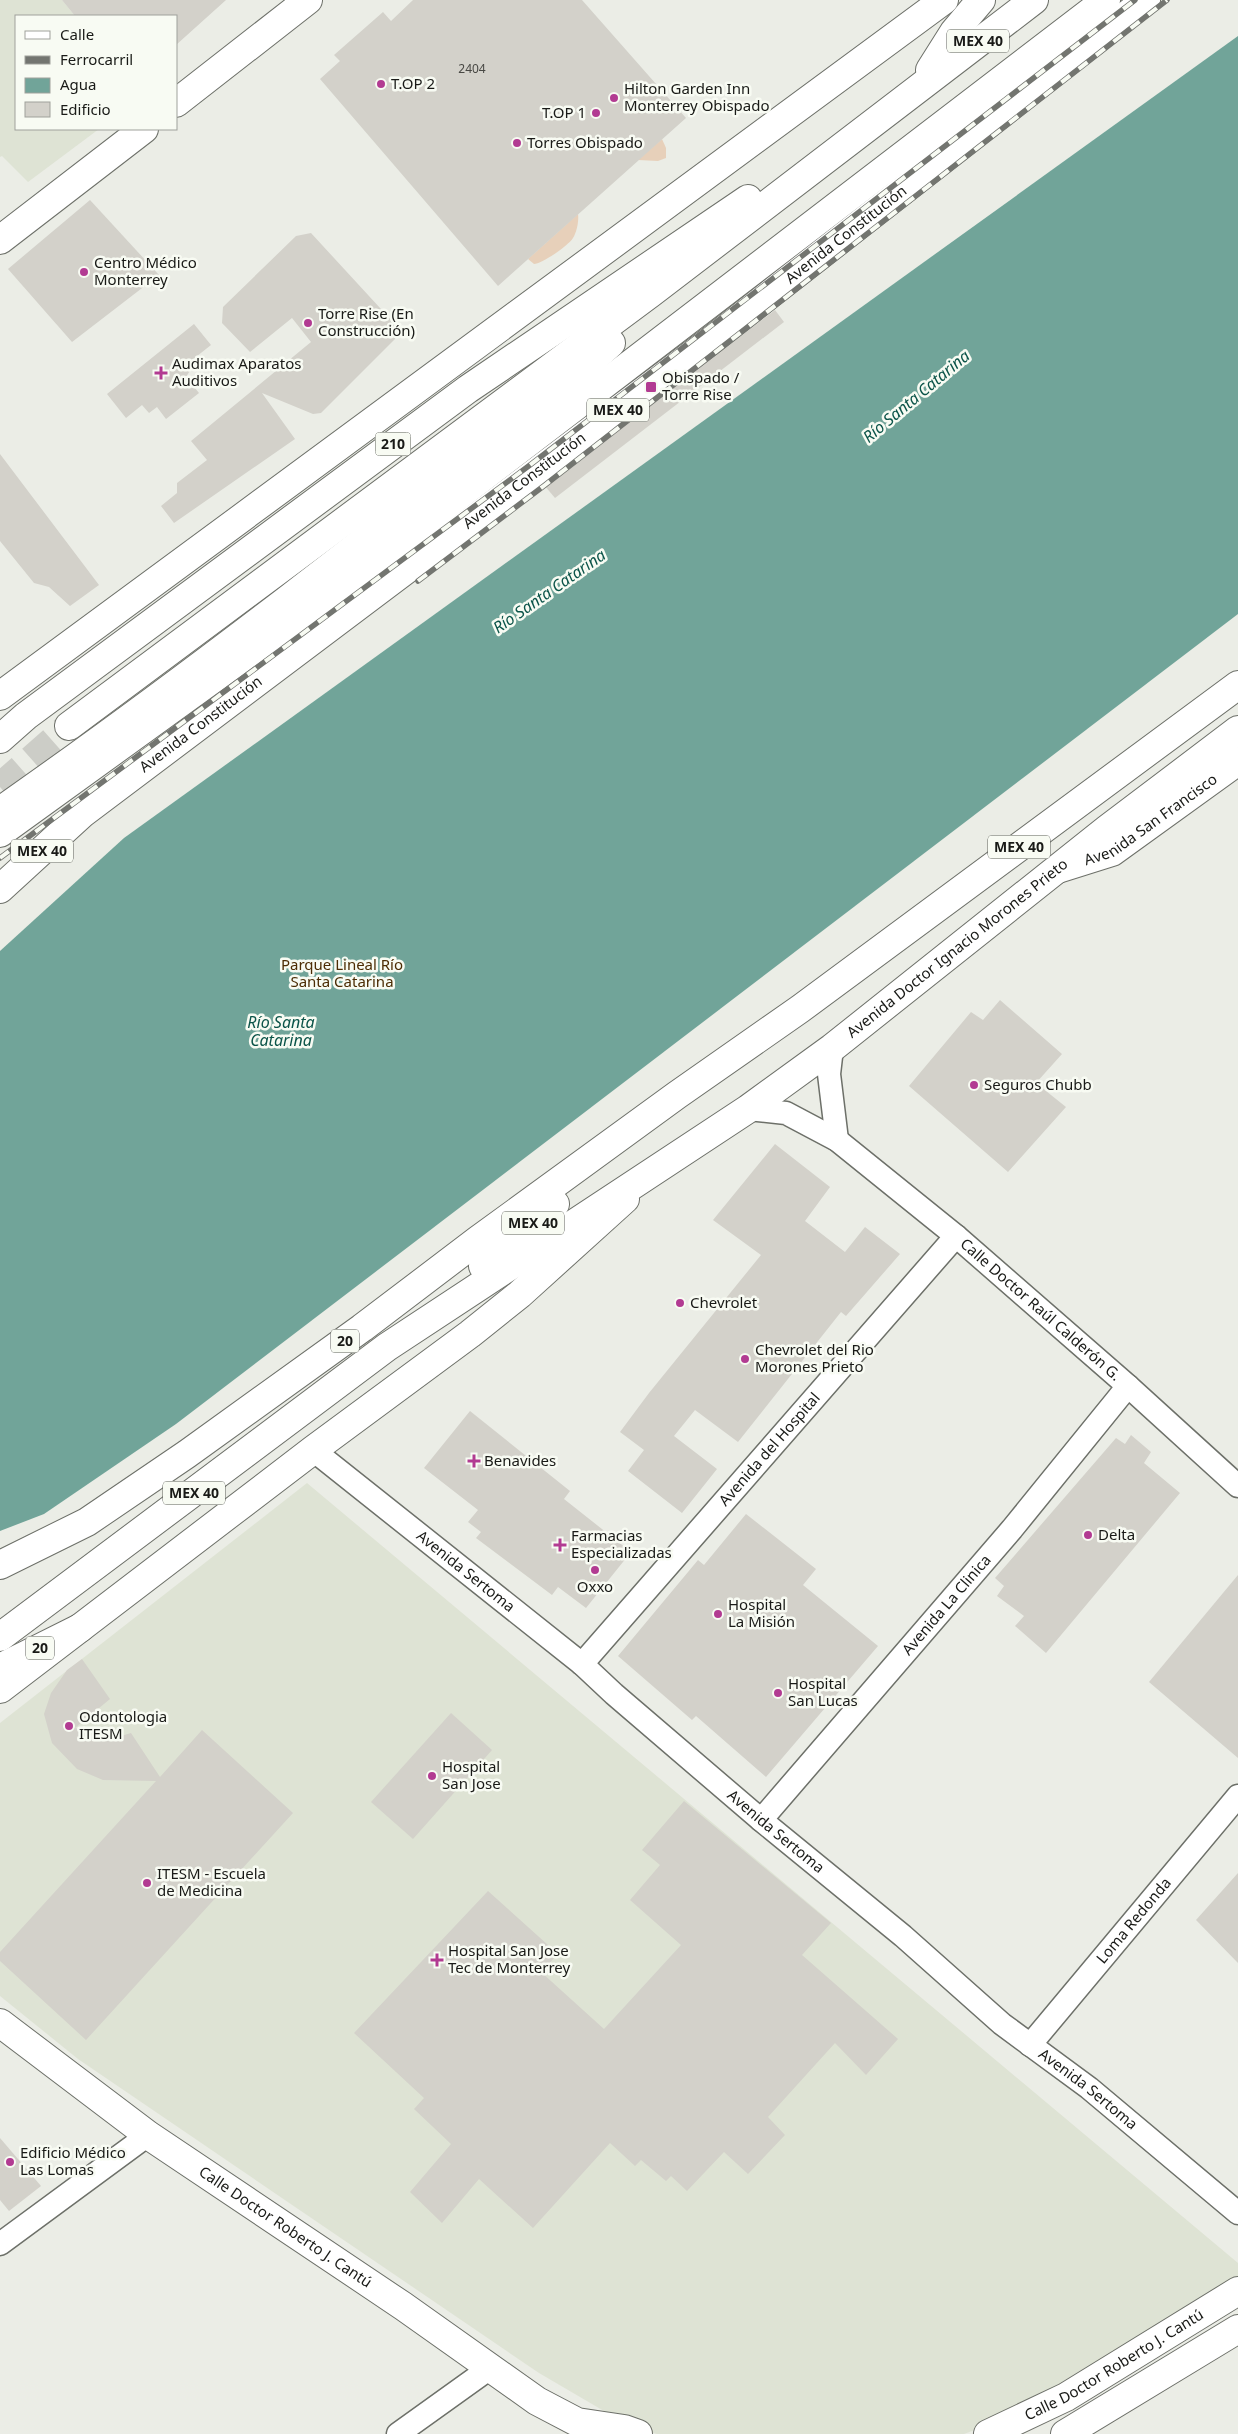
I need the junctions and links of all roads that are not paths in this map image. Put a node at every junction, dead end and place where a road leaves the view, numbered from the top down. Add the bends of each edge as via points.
1 (308, 0) edge
2 (944, 0) edge
3 (981, 0) edge
4 (1034, 0) edge
5 (1106, 0) edge
6 (1146, 0) edge
7 (923, 83) junction
8 (178, 101) edge
9 (143, 130) edge
10 (803, 178) junction
11 (0, 240) edge
12 (651, 293) junction
13 (1238, 685) edge
14 (0, 696) edge
15 (68, 726) tunnel mouth
16 (1238, 730) edge
17 (0, 739) edge
18 (1238, 761) edge
19 (0, 811) edge
20 (0, 833) edge
21 (1058, 869) junction
22 (0, 889) edge
23 (832, 1048) junction
24 (677, 1095) junction
25 (748, 1109) junction
26 (837, 1140) junction
27 (671, 1158) junction
28 (956, 1236) junction
29 (387, 1347) junction
30 (1128, 1386) junction
31 (313, 1450) junction
32 (1238, 1486) edge
33 (87, 1522) junction
34 (0, 1564) edge
35 (0, 1586) edge
36 (80, 1628) junction
37 (0, 1637) edge
38 (582, 1664) junction
39 (0, 1668) edge
40 (0, 1689) edge
41 (1238, 1796) edge
42 (761, 1820) junction
43 (0, 2023) edge
44 (1030, 2045) junction
45 (148, 2134) junction
46 (1238, 2213) edge
47 (0, 2244) edge
48 (1238, 2291) edge
49 (1238, 2329) edge
50 (490, 2368) junction
51 (583, 2428) edge
52 (398, 2434) edge
53 (638, 2434) edge
54 (988, 2434) edge
55 (1065, 2434) edge

1 - 8 main road
2 - 14 main road
3 - 7 main road via 954,32
4 - 7 main road, MEX 40
5 - 20 main road, Avenida Constitución via 329,595
6 - 22 main road, Avenida Constitución / MEX 40 via 710,341 83,813
7 - 10 main road, MEX 40
9 - 11 main road
10 - 12 main road, MEX 40
10 - 17 main road, 210 via 768,189 740,203 468,389 26,716
12 - 15 main road, MEX 40
12 - 19 main road via 620,333 567,380 307,584 74,760
13 - 24 main road, MEX 40 via 800,1009
16 - 21 main road, Avenida Doctor Ignacio Morones Prieto / MEX 40
18 - 21 main road, Avenida San Francisco via 1112,852
21 - 23 main road, Avenida Doctor Ignacio Morones Prieto / MEX 40
23 - 25 main road, Avenida Doctor Ignacio Morones Prieto / MEX 40
23 - 26 street via 828,1074
24 - 29 main road, MEX 40 via 619,1153
24 - 33 main road, 20 via 354,1334
25 - 26 street, Calle Doctor Raúl Calderón G. via 786,1112
25 - 27 main road, Avenida Doctor Ignacio Morones Prieto / MEX 40
26 - 28 street, Calle Doctor Raúl Calderón G.
27 - 29 main road
27 - 31 main road, 20 via 520,1294
28 - 30 street, Calle Doctor Raúl Calderón G.
28 - 38 street, Avenida del Hospital
29 - 37 main road, MEX 40
30 - 32 street, Calle Doctor Raúl Calderón G.
30 - 42 street, Avenida La Clinica via 1006,1536
31 - 36 main road, 20
31 - 38 street, Avenida Sertoma
33 - 34 main road, 20
33 - 35 main road via 57,1549
36 - 39 main road, 20
36 - 40 main road
38 - 42 street, Avenida Sertoma
41 - 44 street, Loma Redonda
42 - 44 street, Avenida Sertoma
43 - 45 main road, Calle Doctor Roberto J. Cantú
44 - 46 street, Avenida Sertoma via 1089,2088
45 - 47 street
45 - 50 main road, Calle Doctor Roberto J. Cantú
48 - 54 main road, Calle Doctor Roberto J. Cantú via 1066,2397
49 - 55 main road
50 - 51 main road, Calle Doctor Roberto J. Cantú
50 - 52 street
51 - 53 main road, Calle Doctor Roberto J. Cantú via 624,2429

